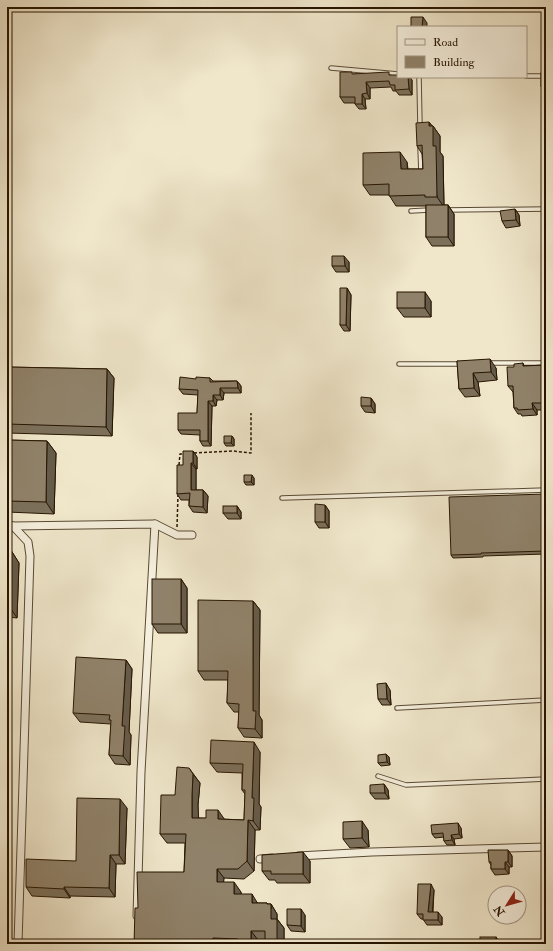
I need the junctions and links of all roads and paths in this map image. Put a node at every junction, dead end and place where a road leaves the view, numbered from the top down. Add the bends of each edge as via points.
1 (331, 68) dead end
2 (397, 74) edge
3 (527, 76) edge
4 (546, 76) edge
5 (419, 78) edge
6 (420, 129) edge
7 (420, 144) edge
8 (420, 174) edge
9 (411, 210) dead end
10 (435, 210) edge
11 (443, 210) edge
12 (546, 210) edge
13 (546, 363) edge
14 (399, 364) dead end
15 (469, 364) edge
16 (484, 364) edge
17 (251, 413) dead end
18 (179, 469) edge
19 (546, 490) edge
20 (178, 491) edge
21 (282, 498) dead end
22 (155, 524) junction
23 (10, 525) edge
24 (177, 535) junction
25 (192, 535) dead end
26 (546, 700) edge
27 (397, 708) dead end
28 (378, 776) dead end
29 (546, 779) edge
30 (546, 847) edge
31 (292, 857) edge
32 (276, 858) edge
33 (260, 859) edge
34 (136, 921) edge
35 (18, 944) edge

1 - 2 lane
3 - 4 lane
5 - 6 lane
7 - 8 lane
9 - 10 lane
11 - 12 lane
13 - 16 lane
14 - 15 lane
17 - 18 path via 251,454 233,451 180,454
19 - 21 lane
20 - 24 path
22 - 23 street
22 - 24 street
22 - 34 street via 141,772
23 - 35 street via 28,542 30,556
24 - 25 street
26 - 27 lane
28 - 29 lane via 406,786
30 - 31 street
32 - 33 street

